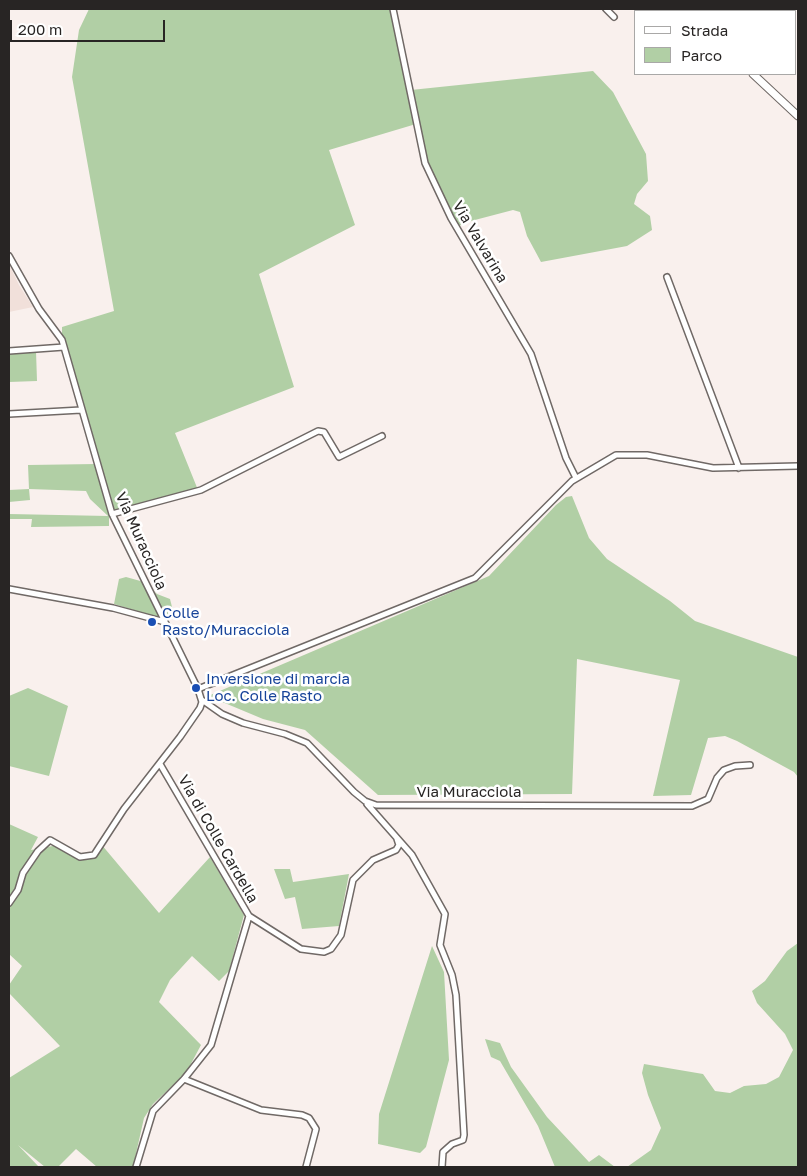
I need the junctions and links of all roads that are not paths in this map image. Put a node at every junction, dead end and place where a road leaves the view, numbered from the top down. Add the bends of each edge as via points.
1 (393, 9) edge
2 (606, 9) edge
3 (614, 17) dead end
4 (754, 75) edge
5 (798, 116) edge
6 (9, 256) edge
7 (667, 277) dead end
8 (64, 347) junction
9 (9, 351) edge
10 (81, 410) junction
11 (9, 414) edge
12 (382, 436) dead end
13 (798, 466) edge
14 (740, 468) junction
15 (576, 478) junction
16 (112, 514) junction
17 (9, 589) edge
18 (165, 622) junction
19 (198, 689) junction
20 (202, 700) junction
21 (160, 764) junction
22 (750, 765) dead end
23 (365, 801) junction
24 (398, 839) junction
25 (9, 902) edge
26 (249, 916) junction
27 (184, 1079) junction
28 (136, 1167) edge
29 (306, 1167) edge
30 (442, 1167) edge

1 - 15 street, Via Valvarina via 425,163 450,218 531,354 568,464
2 - 3 street
4 - 5 street
6 - 8 street, Via Muracciola
7 - 14 street
8 - 9 street
8 - 10 street, Via Muracciola
10 - 11 street
10 - 16 street, Via Muracciola
12 - 16 street via 340,457 324,434 318,431 201,490
13 - 14 street
14 - 15 street via 704,468 650,456 623,454
15 - 19 street via 475,578
16 - 18 street, Via Muracciola
17 - 18 street via 113,608
18 - 19 street, Via Muracciola
19 - 20 street, Via Muracciola
20 - 21 street via 200,708
20 - 23 street via 243,723 307,743
21 - 25 street via 124,809 94,856 80,857 50,840 23,874 18,890
21 - 26 street, Via di Colle Cardella
22 - 23 street, Via Muracciola via 724,770 708,799 692,806 376,805
23 - 24 street
24 - 26 street via 396,850 373,860 353,880 341,935 330,949 324,952 301,949
24 - 30 street via 412,856 445,914 440,945 456,995 464,1135 463,1140 444,1152
26 - 27 street, Via di Colle Cardella via 214,1038 204,1056
27 - 28 street, Via di Colle Cardella via 153,1111
27 - 29 street via 261,1110 309,1118 316,1129

